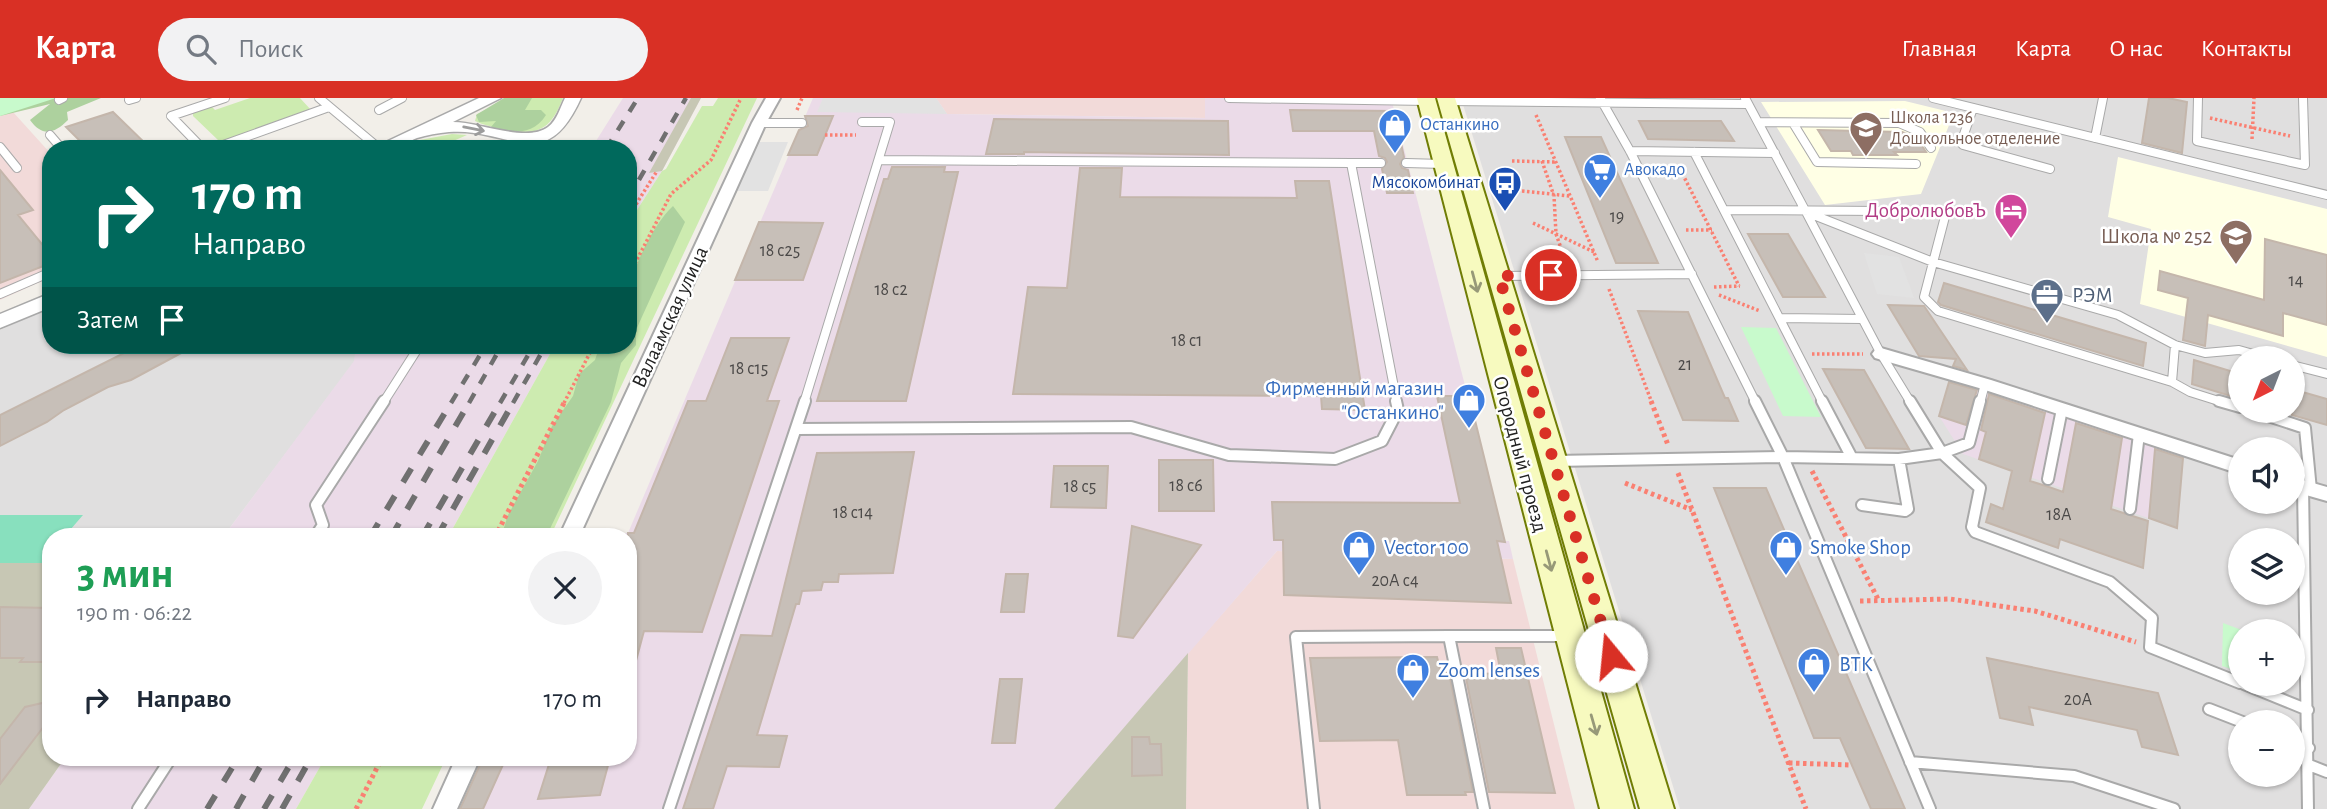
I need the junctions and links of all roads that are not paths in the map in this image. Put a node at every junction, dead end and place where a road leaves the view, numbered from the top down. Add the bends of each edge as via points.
1 (225, 98) edge
2 (318, 98) edge
3 (402, 98) edge
4 (493, 98) edge
5 (573, 98) edge
6 (774, 98) edge
7 (1229, 98) edge
8 (1933, 98) edge
9 (2103, 98) edge
10 (2197, 98) edge
11 (2303, 98) edge
12 (1436, 100) edge
13 (1601, 101) edge
14 (1746, 101) edge
15 (329, 107) junction
16 (1973, 108) junction
17 (379, 110) dead end
18 (862, 122) dead end
19 (1759, 122) junction
20 (759, 123) junction
21 (802, 123) dead end
22 (1793, 123) junction
23 (50, 135) dead end
24 (407, 136) junction
25 (2095, 138) junction
26 (54, 140) edge
27 (194, 140) edge
28 (237, 140) edge
29 (369, 140) edge
30 (399, 140) edge
31 (520, 140) edge
32 (535, 140) edge
33 (0, 147) edge
34 (1931, 148) dead end
35 (1630, 151) junction
36 (1694, 152) junction
37 (1775, 153) junction
38 (880, 160) junction
39 (1351, 163) junction
40 (1381, 163) dead end
41 (1406, 163) dead end
42 (1916, 163) dead end
43 (1443, 164) junction
44 (17, 168) dead end
45 (2050, 169) dead end
46 (2327, 195) edge
47 (1947, 209) dead end
48 (1724, 210) junction
49 (1880, 211) dead end
50 (1806, 212) junction
51 (1933, 262) junction
52 (1692, 274) junction
53 (42, 276) edge
54 (1499, 276) junction
55 (0, 294) edge
56 (42, 303) edge
57 (1780, 318) junction
58 (1862, 319) junction
59 (0, 322) edge
60 (2175, 345) junction
61 (2228, 351) edge
62 (414, 354) edge
63 (1881, 354) junction
64 (2305, 368) edge
65 (2327, 374) edge
66 (2172, 382) junction
67 (1986, 384) junction
68 (2228, 403) edge
69 (2062, 409) junction
70 (2293, 424) edge
71 (796, 429) junction
72 (2139, 434) junction
73 (1942, 453) junction
74 (1783, 457) junction
75 (1852, 458) junction
76 (1899, 459) junction
77 (1553, 461) junction
78 (2228, 463) edge
79 (2048, 479) dead end
80 (2308, 489) edge
81 (1862, 505) dead end
82 (2130, 509) dead end
83 (321, 528) edge
84 (573, 528) edge
85 (1448, 636) junction
86 (1569, 636) junction
87 (2228, 678) edge
88 (2272, 696) edge
89 (2209, 709) dead end
90 (2308, 710) junction
91 (2228, 716) edge
92 (2305, 746) edge
93 (2309, 748) junction
94 (1910, 762) junction
95 (2309, 765) junction
96 (166, 766) edge
97 (464, 766) edge
98 (2327, 772) edge
99 (138, 809) edge
100 (445, 809) edge
101 (669, 809) edge
102 (1314, 809) edge
103 (1484, 809) edge
104 (1617, 809) edge
105 (1657, 809) edge
106 (1930, 809) edge
107 (2174, 809) edge
108 (2308, 809) edge

1 - 27 lane via 171,116
2 - 15 lane
3 - 17 lane
4 - 24 street
5 - 32 street via 561,124
6 - 20 street, Валаамская улица
7 - 12 lane
8 - 16 lane
9 - 25 lane
10 - 11 lane via 2197,141 2305,165
12 - 13 lane
12 - 43 main road, Огородный проезд
12 - 54 main road, Огородный проезд
13 - 14 lane
13 - 35 lane
14 - 19 lane
15 - 28 lane
15 - 29 lane
16 - 25 lane
16 - 45 lane via 1963,145
18 - 38 lane via 890,122
19 - 22 lane
19 - 37 lane
20 - 21 lane
20 - 84 street, Валаамская улица
22 - 34 lane via 1899,123 1920,132
22 - 42 lane via 1816,162
23 - 26 lane
24 - 30 street
24 -> 31 street via 463,127
25 - 46 lane
33 - 44 lane
35 - 36 lane
35 - 52 lane
36 - 37 lane
36 - 48 lane
37 - 50 lane
38 - 39 lane
38 - 71 lane
39 - 40 lane
39 - 71 lane via 1398,410 1382,441 1335,459 1229,455 1131,427
41 - 43 lane
43 -> 86 main road, Огородный проезд
47 - 51 lane
48 - 50 lane
48 - 57 lane
49 - 50 lane
50 - 51 lane
50 - 58 lane
51 - 60 lane via 2118,315
51 - 66 lane via 1924,297 1938,311
52 - 54 lane
52 - 74 lane
53 - 55 lane
54 - 77 main road, Огородный проезд
56 - 59 street
57 - 58 lane
57 - 75 lane
58 - 63 lane
60 - 61 lane via 2205,353
60 - 66 lane
62 - 83 lane via 316,505
63 - 67 street
63 - 73 lane
64 - 65 lane
66 - 68 lane
67 - 69 street
67 - 73 lane via 1969,443
69 - 72 street
69 - 79 lane
70 - 80 lane via 2305,428
71 - 101 lane
72 - 78 street
72 - 82 lane
73 - 76 lane
73 - 87 lane via 1980,488 1975,531 2110,582 2152,618 2150,647
74 - 75 lane
74 - 77 lane
74 - 94 lane
75 - 76 lane
76 - 81 lane via 1908,509
77 - 105 main road, Огородный проезд
80 - 90 lane
85 - 86 lane
85 - 102 lane via 1296,637
85 - 103 lane
86 -> 104 main road, Огородный проезд
88 - 90 lane
89 - 91 lane
90 - 93 lane
92 - 93 lane
93 - 95 lane
94 - 106 lane
94 - 107 lane via 2074,776
95 - 98 lane
95 - 108 lane
96 - 99 lane
97 - 100 street

